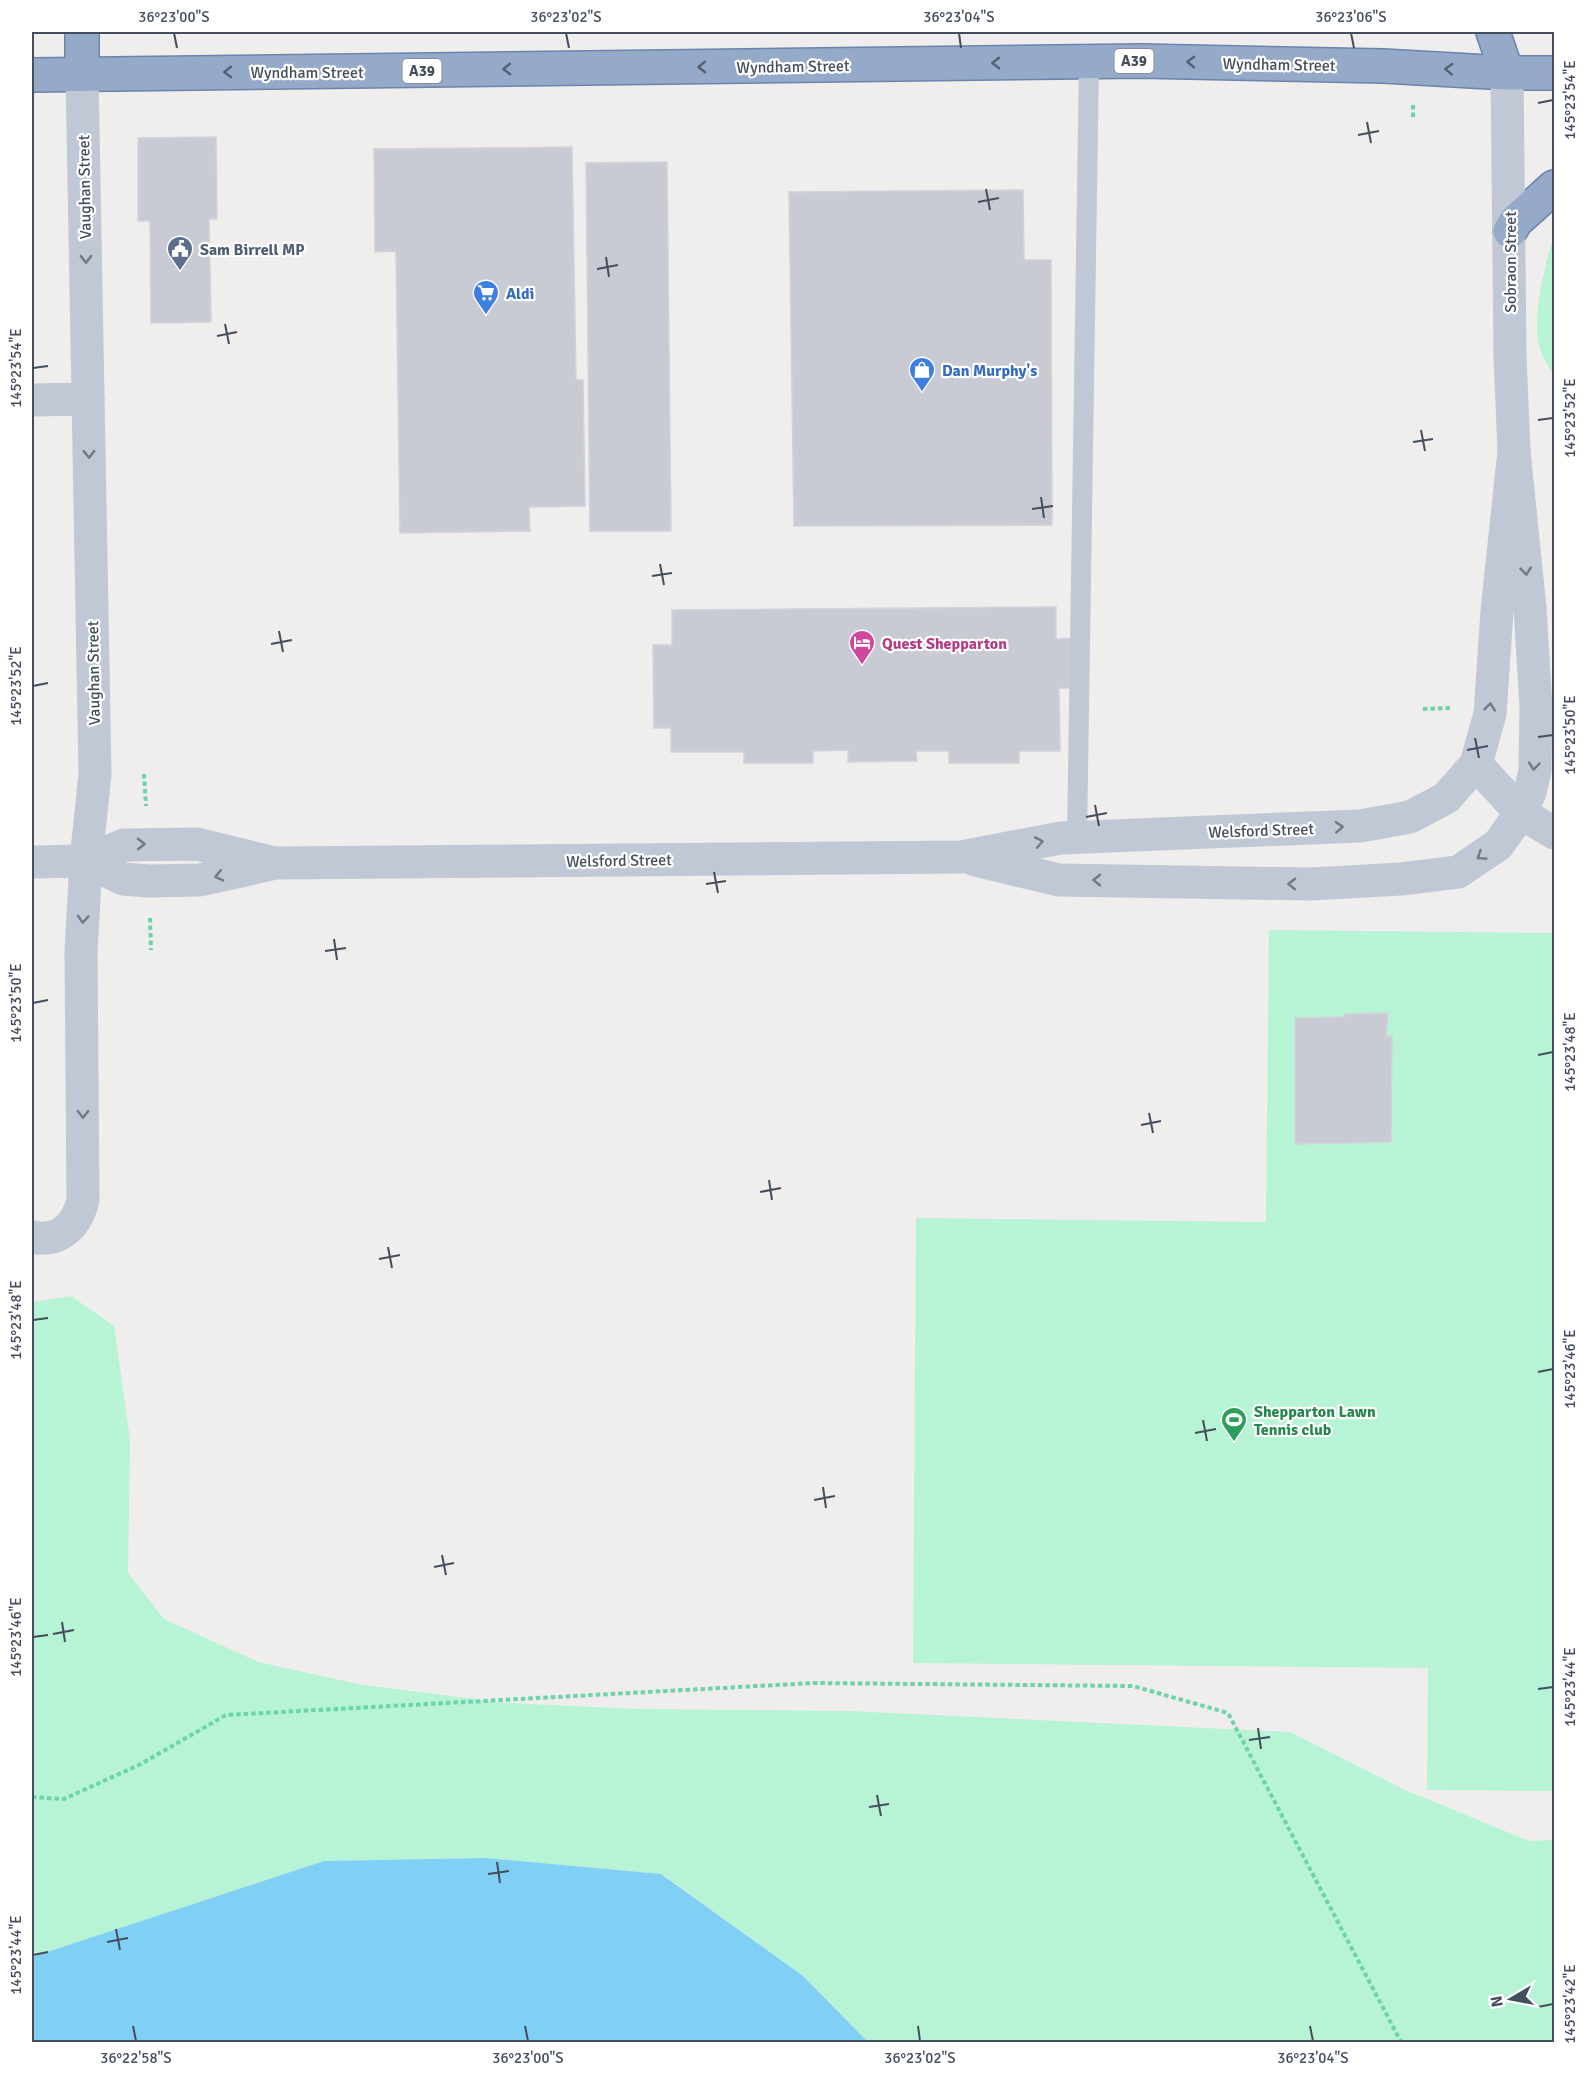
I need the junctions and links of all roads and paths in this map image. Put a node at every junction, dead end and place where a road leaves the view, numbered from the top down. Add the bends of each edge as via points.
1 (82, 32) edge
2 (1493, 32) edge
3 (1510, 32) edge
4 (1089, 62) junction
5 (1507, 72) junction
6 (1554, 73) edge
7 (82, 74) junction
8 (32, 75) edge
9 (1554, 188) edge
10 (1510, 231) junction
11 (88, 399) junction
12 (32, 400) edge
13 (1514, 451) junction
14 (1476, 764) junction
15 (1521, 813) junction
16 (1554, 833) edge
17 (1077, 838) junction
18 (961, 857) junction
19 (86, 861) junction
20 (32, 862) edge
21 (32, 1237) edge
22 (32, 1797) edge
23 (1401, 2043) edge

1 - 7 highway
2 - 5 highway
3 - 5 highway
5 -> 4 highway, Wyndham Street / A39 via 1383,66
4 -> 7 highway, Wyndham Street / A39
4 - 17 lane
5 - 6 highway, Wyndham Street / A39
5 - 10 street, Sobraon Street
7 - 8 highway, Wyndham Street / A39
7 -> 11 street, Vaughan Street
9 - 10 highway
10 - 13 street, Sobraon Street
11 - 12 street
11 -> 19 street, Vaughan Street via 95,774
14 -> 13 street, Sobraon Street via 1490,714
13 -> 15 street, Sobraon Street via 1536,707 1535,771
14 - 15 street
17 -> 14 street, Welsford Street via 1360,826 1410,817 1446,798
15 - 16 street
15 -> 18 street, Welsford Street via 1498,845 1458,872 1401,879 1311,884 1059,880
18 -> 17 street, Welsford Street
18 - 19 street, Welsford Street via 276,863 200,880 149,881 123,879
19 - 20 street, Welsford Street
19 -> 21 street, Vaughan Street via 81,951 84,1200 71,1226 49,1238
22 - 23 path via 63,1799 141,1764 226,1715 813,1683 1133,1686 1228,1713

